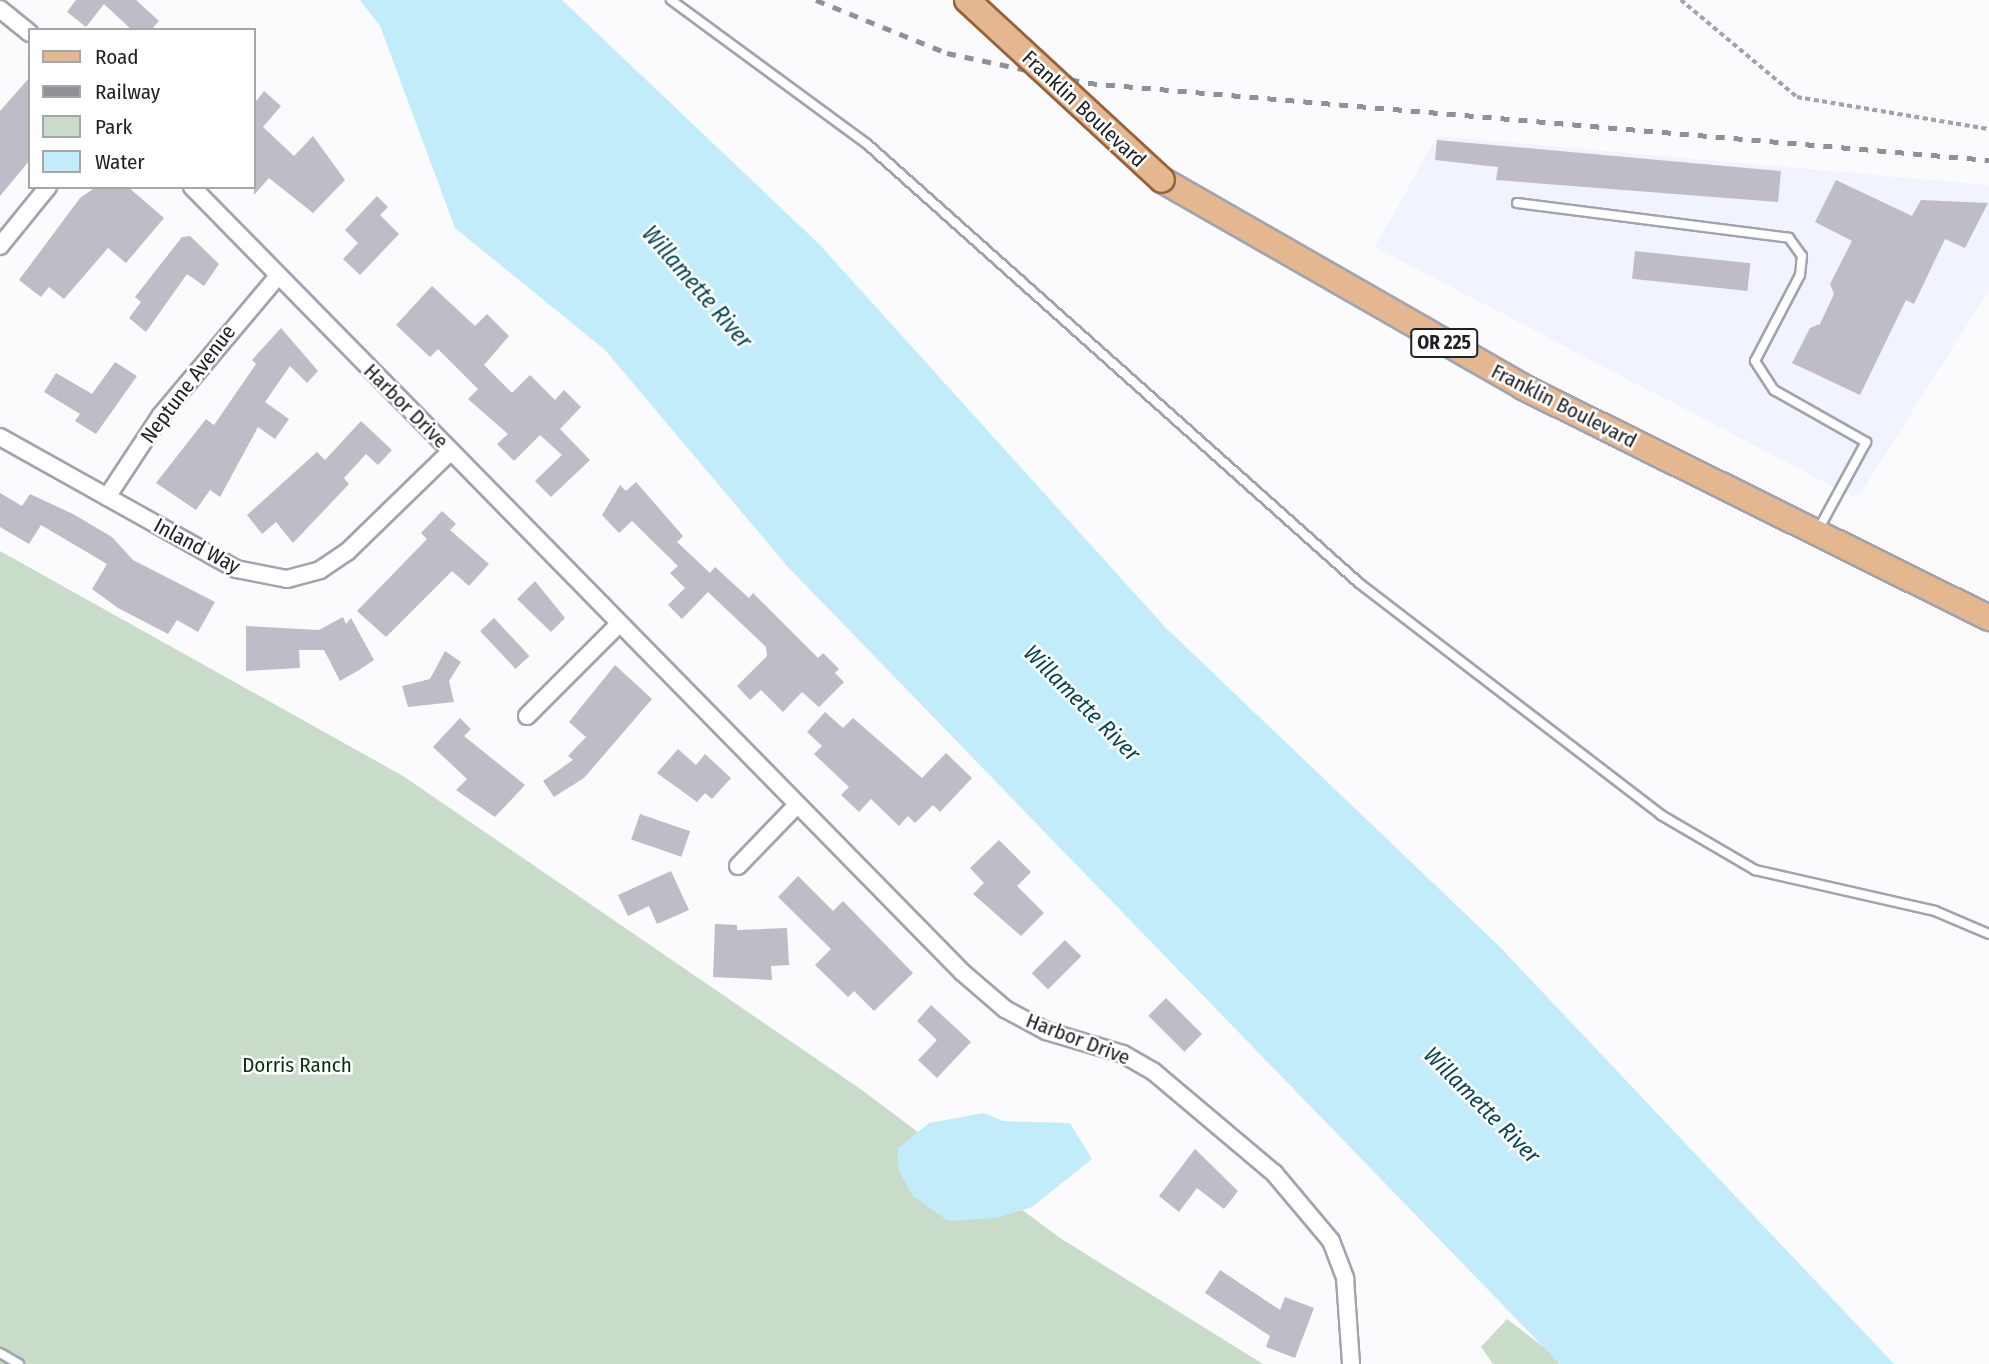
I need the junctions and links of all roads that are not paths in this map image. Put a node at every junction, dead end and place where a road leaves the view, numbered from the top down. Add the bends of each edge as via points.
1 (671, 0) edge
2 (967, 0) edge
3 (0, 9) edge
4 (28, 31) edge
5 (46, 189) edge
6 (194, 189) edge
7 (1517, 203) dead end
8 (0, 246) edge
9 (278, 276) junction
10 (0, 437) edge
11 (451, 451) junction
12 (107, 497) junction
13 (1816, 533) junction
14 (1989, 618) edge
15 (620, 624) junction
16 (527, 716) dead end
17 (797, 805) junction
18 (738, 866) dead end
19 (1989, 934) edge
20 (0, 1353) edge
21 (19, 1364) edge
22 (1351, 1364) edge

1 - 19 lane via 866,144 1359,583 1661,815 1755,870 1935,911
2 - 13 main road, Franklin Boulevard / OR 225, bridge via 1163,180 1523,387
3 - 4 street
5 - 8 street
6 - 9 street, Harbor Drive
7 - 13 lane via 1789,238 1802,256 1800,275 1755,361 1774,390 1866,442
9 - 11 street, Harbor Drive
9 - 12 street, Neptune Avenue via 160,415
10 - 12 street, Inland Way
11 - 12 street, Inland Way via 347,552 320,570 286,579 236,569
11 - 15 street, Harbor Drive
13 - 14 main road, Franklin Boulevard / OR 225
15 - 16 street
15 - 17 street, Harbor Drive
17 - 18 street
17 - 22 street, Harbor Drive via 1005,1009 1046,1031 1123,1054 1154,1072 1274,1173 1331,1241 1345,1278
20 - 21 lane

